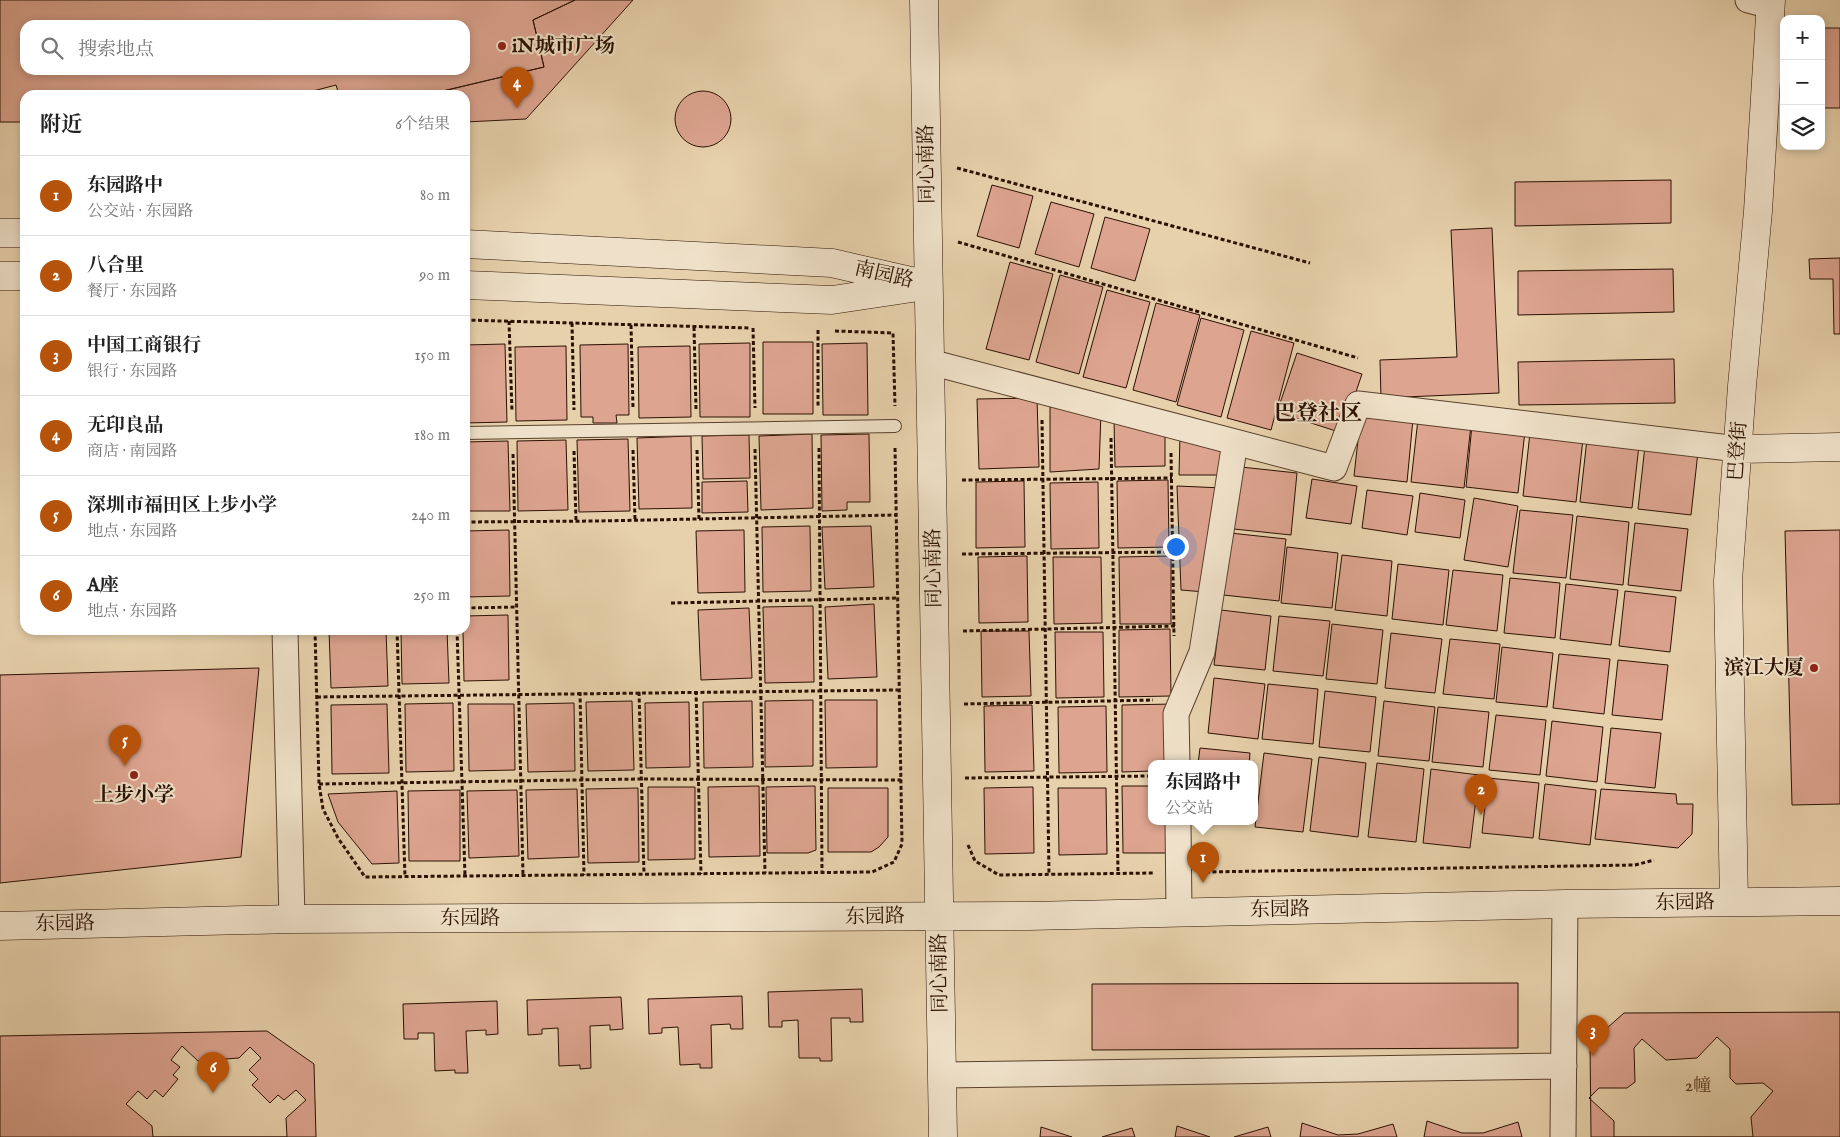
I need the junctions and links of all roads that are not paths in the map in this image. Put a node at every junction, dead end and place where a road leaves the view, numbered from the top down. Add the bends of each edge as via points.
1 (924, 0) edge
2 (1763, 2) edge
3 (0, 233) edge
4 (20, 233) edge
5 (470, 244) edge
6 (0, 276) edge
7 (20, 276) edge
8 (928, 285) junction
9 (470, 286) edge
10 (930, 362) junction
11 (895, 426) road end
12 (470, 433) edge
13 (1235, 442) junction
14 (1840, 447) edge
15 (1738, 449) junction
16 (285, 635) edge
17 (1177, 760) edge
18 (1178, 825) edge
19 (1840, 901) edge
20 (1734, 902) junction
21 (1565, 904) junction
22 (1179, 912) junction
23 (940, 916) junction
24 (292, 919) junction
25 (0, 926) edge
26 (1564, 1066) junction
27 (942, 1075) junction
28 (943, 1137) edge
29 (1563, 1137) edge

1 - 8 street, 同心南路
2 - 15 street, 巴登街 via 1758,211
3 - 4 street
5 - 8 street, 南园路 via 832,263
6 - 7 street
8 - 9 street, 南园路 via 832,300
8 - 10 street, 同心南路
10 - 13 street
10 - 23 street, 同心南路
11 - 12 lane
13 - 15 street via 1334,468 1358,404
13 - 17 street via 1202,652 1176,714
14 - 15 street
15 - 20 street, 巴登街 via 1728,581
16 - 24 street
18 - 22 street
19 - 20 street, 东园路
20 - 21 street, 东园路
21 - 22 street, 东园路
21 - 26 street
22 - 23 street, 东园路
23 - 24 street, 东园路
23 - 27 street, 同心南路
24 - 25 street, 东园路
26 - 27 street
26 - 29 street
27 - 28 street, 同心南路

